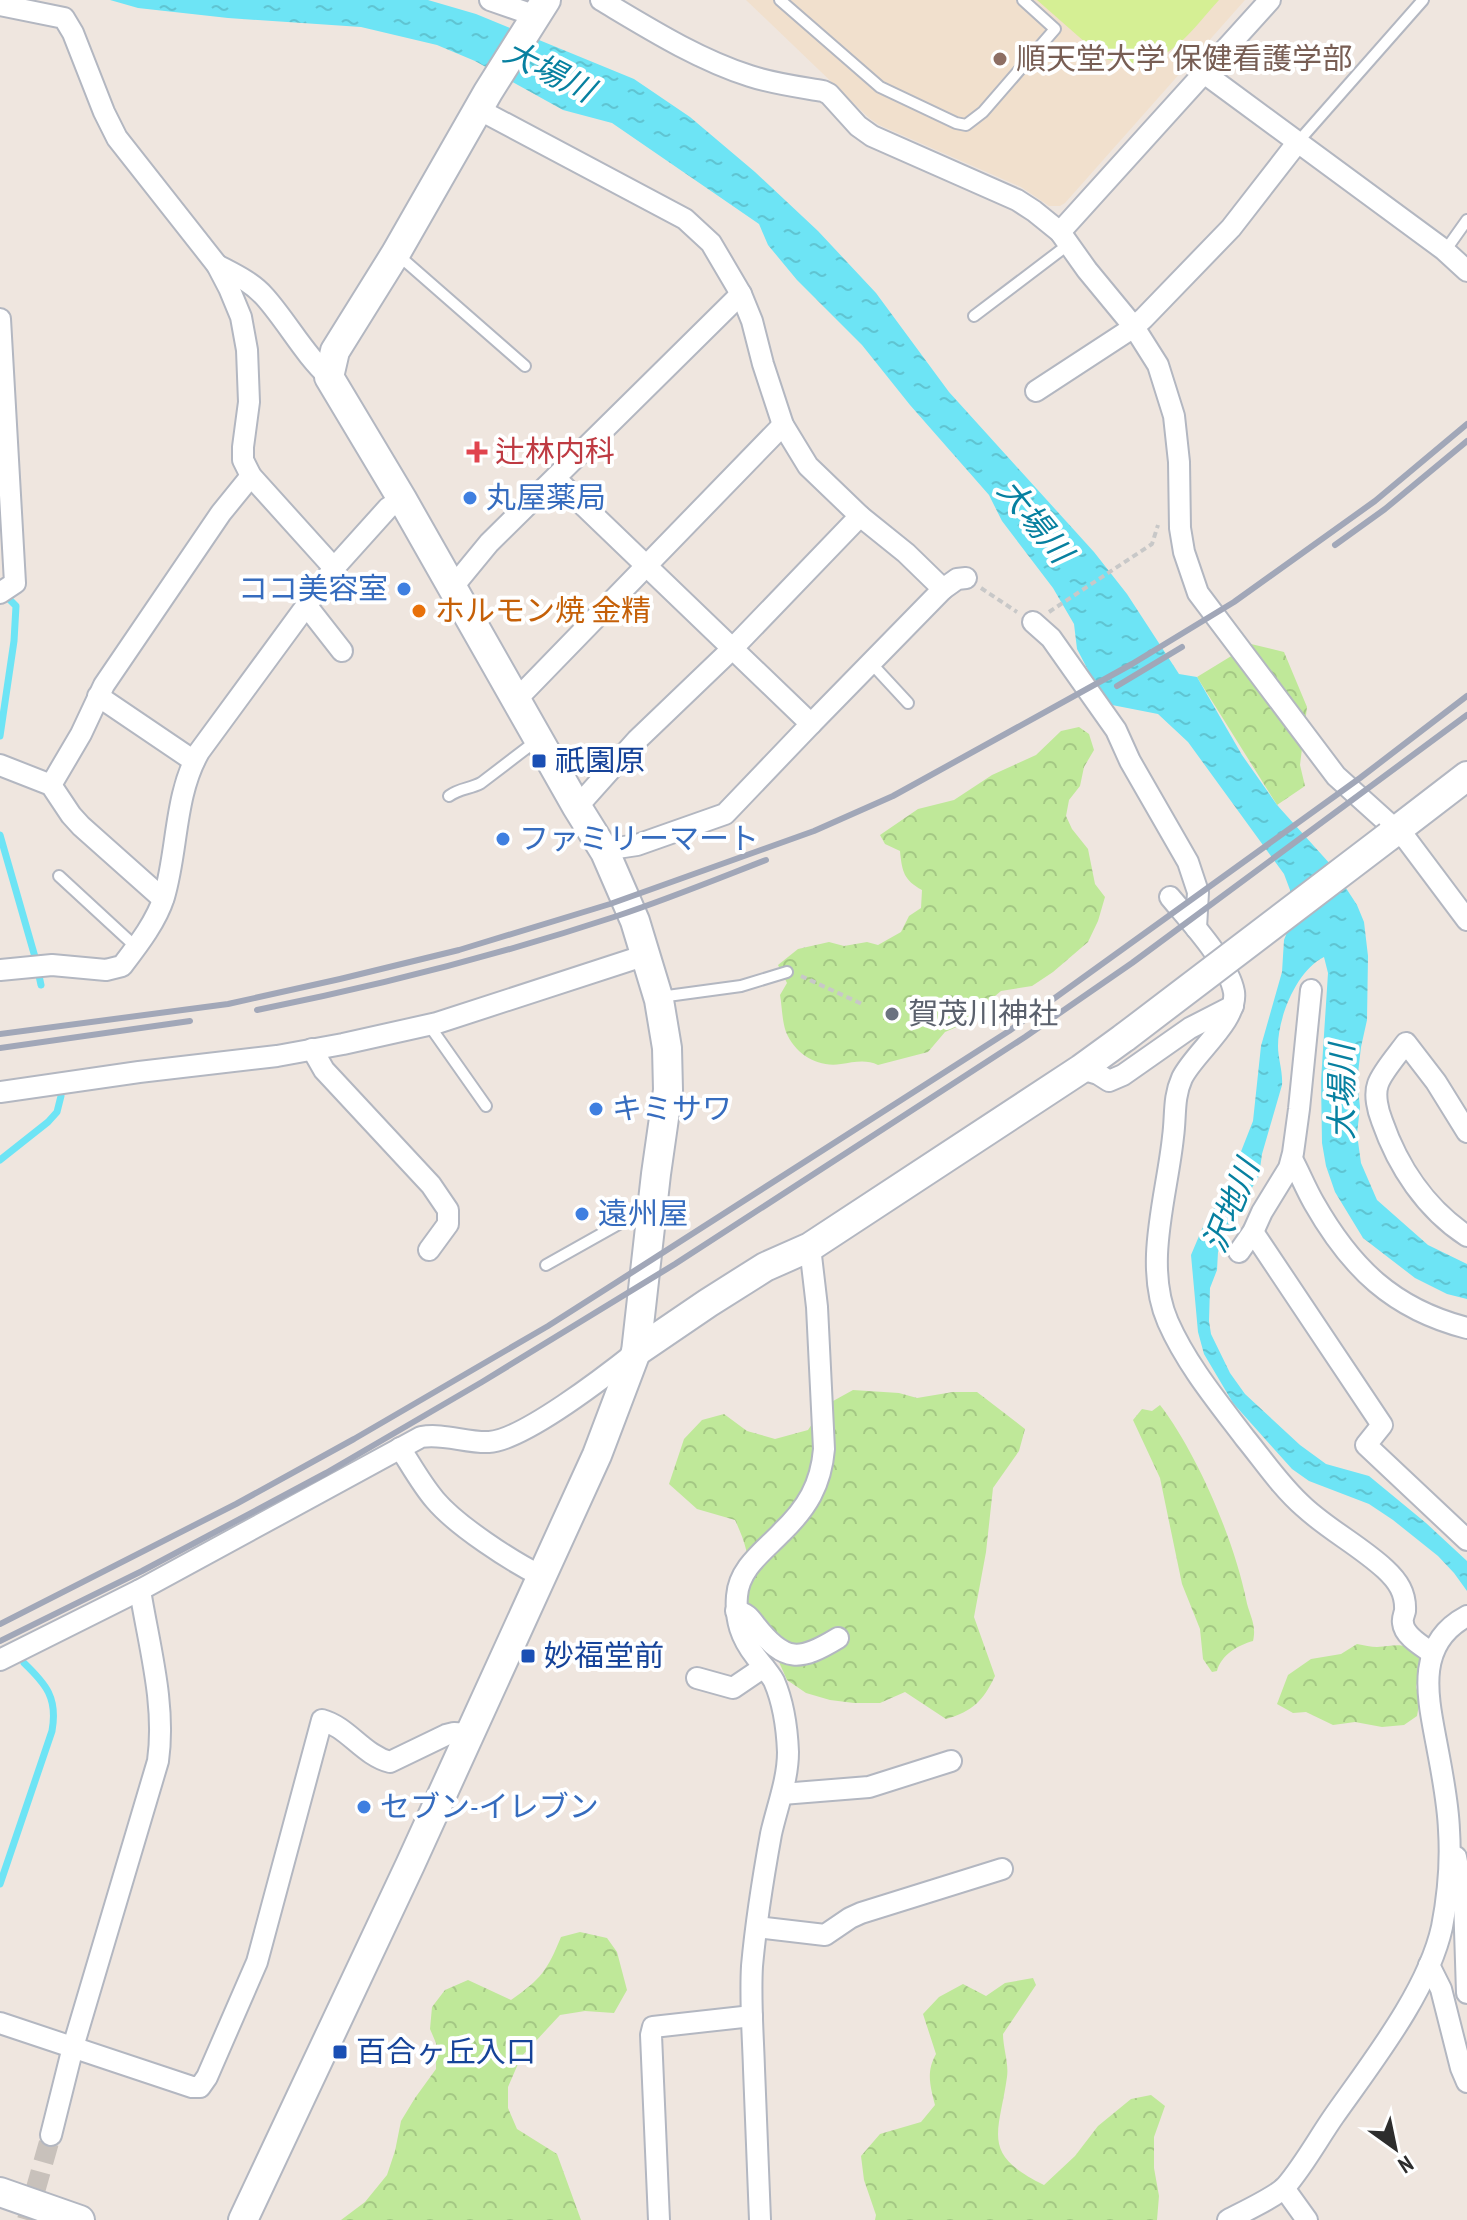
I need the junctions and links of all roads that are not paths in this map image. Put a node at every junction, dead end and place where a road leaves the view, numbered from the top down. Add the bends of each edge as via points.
1 (490, 0) edge
2 (601, 0) edge
3 (780, 0) edge
4 (1023, 0) edge
5 (1270, 0) edge
6 (1423, 0) edge
7 (0, 5) edge
8 (65, 9) edge
9 (538, 12) edge
10 (1204, 73) junction
11 (483, 100) junction
12 (1297, 143) junction
13 (1467, 220) edge
14 (1064, 238) junction
15 (1445, 251) junction
16 (396, 253) junction
17 (217, 265) junction
18 (1467, 271) edge
19 (741, 294) junction
20 (974, 316) dead end
21 (0, 319) edge
22 (1134, 327) junction
23 (0, 330) edge
24 (525, 366) dead end
25 (329, 377) junction
26 (1036, 391) dead end
27 (783, 425) junction
28 (251, 476) junction
29 (556, 479) junction
30 (402, 499) junction
31 (860, 516) junction
32 (646, 566) junction
33 (334, 568) junction
34 (966, 578) road end
35 (452, 588) junction
36 (6, 589) edge
37 (943, 589) junction
38 (306, 605) junction
39 (1041, 616) road end
40 (732, 649) junction
41 (342, 651) dead end
42 (871, 663) junction
43 (98, 696) junction
44 (516, 700) junction
45 (908, 703) dead end
46 (811, 724) junction
47 (538, 740) junction
48 (194, 761) junction
49 (3, 766) edge
50 (1467, 776) edge
51 (51, 785) junction
52 (449, 796) dead end
53 (577, 807) junction
54 (1393, 832) junction
55 (605, 852) junction
56 (59, 876) dead end
57 (1170, 897) dead end
58 (163, 899) junction
59 (1467, 920) edge
60 (1196, 928) junction
61 (136, 947) junction
62 (646, 955) junction
63 (0, 970) edge
64 (787, 972) road end
65 (1311, 990) dead end
66 (658, 997) junction
67 (1233, 1006) junction
68 (429, 1025) junction
69 (312, 1049) junction
70 (1081, 1069) junction
71 (3, 1095) edge
72 (486, 1106) dead end
73 (1467, 1132) edge
74 (1292, 1159) junction
75 (651, 1211) junction
76 (1253, 1232) junction
77 (1467, 1236) edge
78 (810, 1247) junction
79 (429, 1250) dead end
80 (1239, 1252) dead end
81 (546, 1265) dead end
82 (1467, 1328) edge
83 (636, 1352) junction
84 (400, 1448) junction
85 (1467, 1540) edge
86 (541, 1576) junction
87 (140, 1590) junction
88 (736, 1611) junction
89 (1465, 1617) edge
90 (838, 1638) dead end
91 (1432, 1653) junction
92 (0, 1660) edge
93 (764, 1667) junction
94 (697, 1678) dead end
95 (470, 1734) junction
96 (951, 1761) dead end
97 (782, 1794) junction
98 (1449, 1830) junction
99 (1002, 1869) dead end
100 (757, 1927) junction
101 (1429, 1965) junction
102 (1467, 1993) edge
103 (752, 2016) junction
104 (0, 2023) edge
105 (73, 2047) junction
106 (1467, 2082) edge
107 (51, 2135) tunnel mouth
108 (1284, 2188) junction
109 (0, 2192) edge
110 (80, 2220) edge
111 (243, 2220) edge
112 (659, 2220) edge
113 (760, 2220) edge
114 (1228, 2220) edge
115 (1307, 2220) edge

1 - 9 street
2 - 14 street via 732,70 829,94 872,136 1017,200
3 - 4 lane via 880,87 966,125 1055,29
5 - 10 street
6 - 12 lane
7 - 8 street
8 - 17 street via 117,138
9 - 11 street
10 - 12 street
10 - 14 street
11 - 16 street
11 - 19 street via 685,219 711,243
12 - 15 street
12 - 22 street via 1231,228
13 - 15 lane
14 - 20 lane
14 - 22 street
15 - 18 street
16 - 24 lane
16 - 25 street via 335,351
17 - 25 street via 264,296
17 - 28 street via 246,338 249,402 243,460
19 - 27 street
19 - 29 street
21 - 23 street
22 - 26 street
22 - 54 street via 1158,365 1174,416 1180,528 1198,593 1336,776
23 - 36 street via 15,583
25 - 30 street
27 - 31 street via 808,466
27 - 32 street
28 - 33 street
28 - 43 street
29 - 32 street
29 - 35 street via 489,543
30 - 33 street
30 - 35 street
31 - 37 street
31 - 40 street
32 - 40 street
32 - 44 street
33 - 38 street
34 - 37 street
35 - 44 street
37 - 42 street
38 - 41 street
38 - 48 street
39 - 60 street via 1116,730 1188,862 1198,892
40 - 46 street
40 - 53 street via 637,740
42 - 45 lane
42 - 46 street
43 - 48 street
43 - 51 street
44 - 47 street
46 - 55 street via 725,814
47 - 52 lane via 481,783
47 - 53 street
48 - 58 street
49 - 51 street
50 - 54 street
51 - 58 street via 81,826
53 - 55 street
54 - 59 street
54 - 70 street, bridge
55 - 62 street
56 - 61 lane
57 - 60 street
58 - 61 street
60 - 67 street via 1226,971
61 - 63 street via 117,969
62 - 66 street
62 - 68 street
64 - 66 lane via 741,986
65 - 74 street
66 - 75 street via 668,1090
67 - 70 street via 1109,1081
67 - 91 street via 1177,1091 1158,1259 1168,1321 1203,1382 1290,1494 1395,1579 1402,1588 1406,1632
68 - 69 street
68 - 72 lane
69 - 71 street
69 - 79 street via 324,1070 448,1210 448,1224
70 - 78 street
73 - 77 street via 1406,1043 1378,1082 1379,1113 1407,1176
74 - 76 street
74 - 82 street via 1327,1224 1364,1271 1414,1309
75 - 81 lane
75 - 83 street
76 - 80 street
76 - 85 street via 1382,1425 1366,1445
78 - 83 street via 765,1267
78 - 88 street via 822,1471 807,1503 743,1574
83 - 84 street via 597,1383 502,1439 429,1435
83 - 86 street via 597,1455
84 - 86 street via 436,1501 520,1566
84 - 87 street
86 - 95 street
87 - 92 street
87 - 105 street via 160,1709 158,1761
88 - 90 street via 747,1614 787,1653 807,1655
88 - 93 street via 740,1634
89 - 91 street
91 - 98 street via 1427,1696
93 - 94 street via 733,1688
93 - 97 street via 785,1714 788,1756
95 - 105 street via 446,1735 390,1762 322,1720 257,1962 200,2087
95 - 111 street
96 - 97 street via 869,1787
97 - 100 street
98 - 101 street via 1446,1899
98 - 102 street via 1464,1898
99 - 100 street via 861,1913 825,1935
100 - 103 street
101 - 106 street
101 - 108 street via 1396,2027
103 - 112 street via 653,2027
103 - 113 street
104 - 105 street
105 - 107 street
108 - 114 street
108 - 115 street
109 - 110 street

